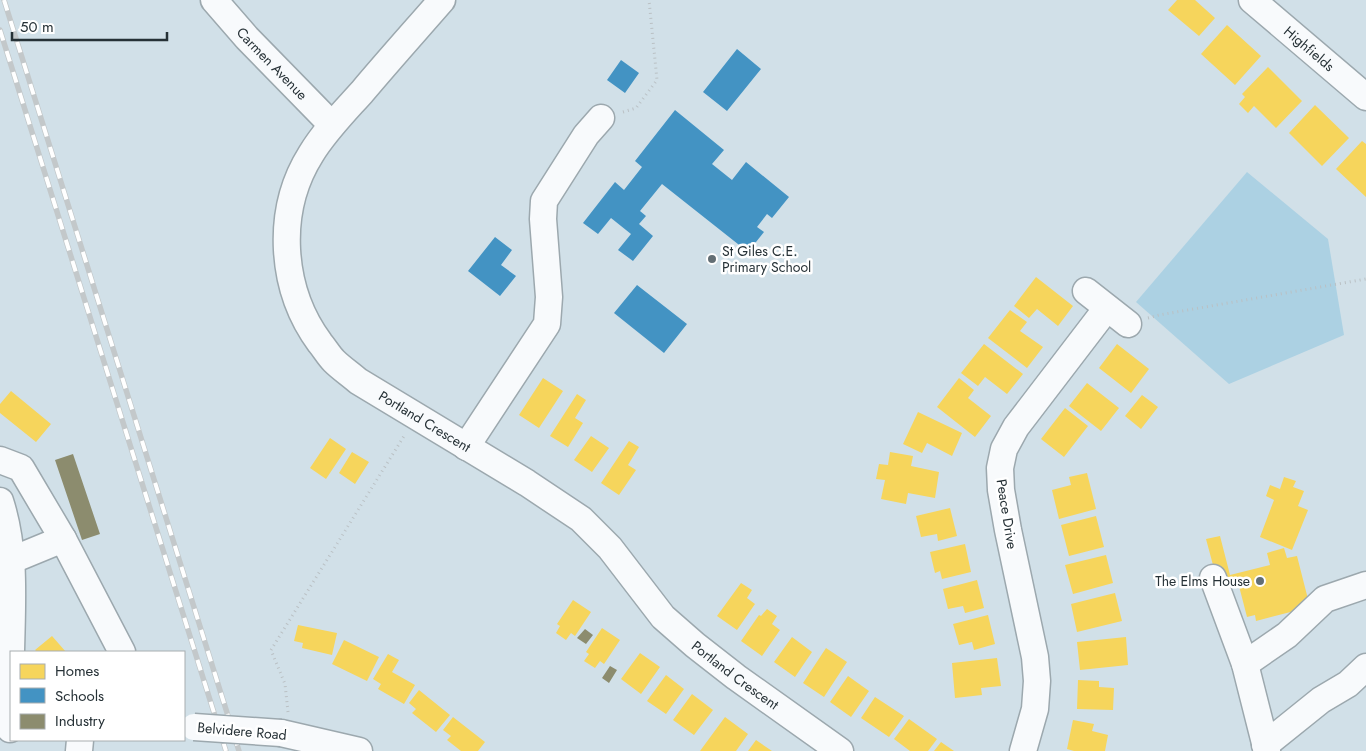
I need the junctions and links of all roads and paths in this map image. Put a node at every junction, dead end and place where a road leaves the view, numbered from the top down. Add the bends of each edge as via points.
1 (214, 0) edge
2 (442, 0) edge
3 (649, 0) edge
4 (1252, 0) edge
5 (1366, 97) edge
6 (601, 118) joint
7 (332, 126) junction
8 (1366, 279) edge
9 (1086, 291) dead end
10 (1108, 308) junction
11 (1128, 324) joint
12 (416, 417) junction
13 (466, 447) junction
14 (0, 460) edge
15 (0, 501) edge
16 (63, 539) junction
17 (12, 560) junction
18 (1213, 578) dead end
19 (1366, 586) edge
20 (12, 651) edge
21 (121, 651) edge
22 (1245, 664) junction
23 (1366, 667) edge
24 (10, 681) edge
25 (189, 727) edge
26 (7, 729) edge
27 (285, 734) junction
28 (1266, 748) edge
29 (359, 751) edge
30 (840, 751) edge
31 (1023, 751) edge

1 - 7 street, Carmen Avenue
2 - 7 street, Portland Crescent
3 - 6 path via 657,80 636,108
4 - 5 street, Highfields
6 - 13 street via 544,201 549,297 547,324
7 - 12 street, Portland Crescent via 311,154 297,182 289,214 286,247 289,276 300,310 333,361
8 - 11 path via 1159,315
9 - 10 street
10 - 11 street
10 - 31 street, Peace Drive via 1016,427 1004,449 1000,468 1001,490 1037,681 1035,709
12 - 13 street, Portland Crescent
12 - 27 path via 271,650 285,684
13 - 30 street, Portland Crescent via 581,520 610,548 663,617 736,677
14 - 16 street via 21,468
15 - 17 street via 8,525
16 - 17 street
16 - 21 street
17 - 20 street
18 - 22 street
19 - 22 street via 1325,599 1287,635
22 - 28 street
23 - 28 street via 1348,684 1321,700
24 - 26 street
25 - 27 street, Belvidere Road, bridge
27 - 29 street, Belvidere Road

